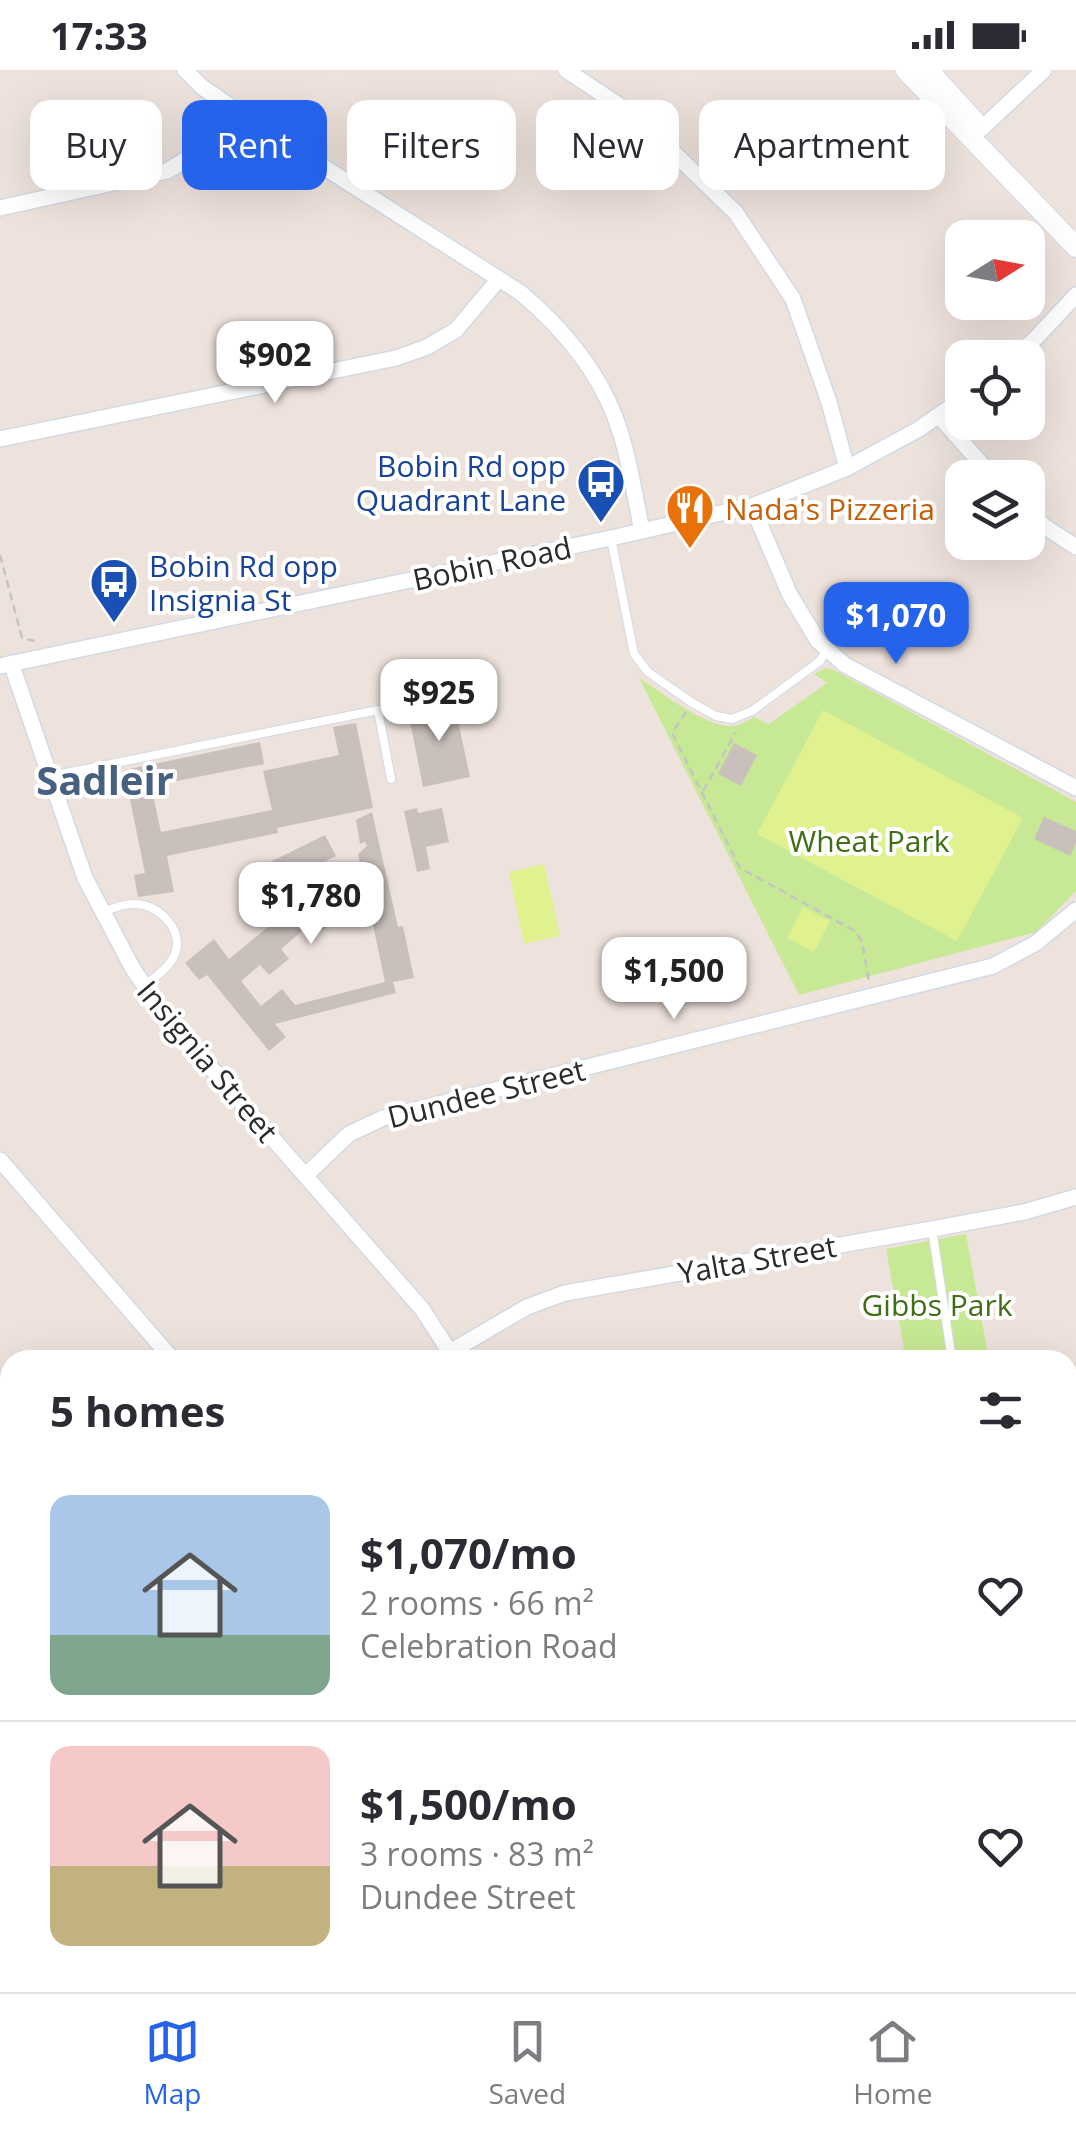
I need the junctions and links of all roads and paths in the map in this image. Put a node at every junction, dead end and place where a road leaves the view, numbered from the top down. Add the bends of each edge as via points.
1 (185, 70) edge
2 (566, 70) edge
3 (906, 70) edge
4 (928, 70) edge
5 (1044, 70) edge
6 (221, 100) edge
7 (981, 129) junction
8 (182, 161) edge
9 (327, 169) edge
10 (0, 208) edge
11 (1076, 230) edge
12 (1076, 247) edge
13 (500, 280) junction
14 (1076, 295) edge
15 (1034, 340) edge
16 (945, 412) edge
17 (939, 416) junction
18 (0, 439) edge
19 (978, 460) edge
20 (847, 468) junction
21 (752, 506) junction
22 (1045, 527) edge
23 (642, 532) junction
24 (611, 538) junction
25 (1076, 547) edge
26 (0, 556) edge
27 (36, 641) dead end
28 (827, 650) junction
29 (6, 665) edge
30 (692, 702) junction
31 (739, 716) junction
32 (51, 776) junction
33 (392, 779) dead end
34 (1076, 788) edge
35 (702, 793) junction
36 (1076, 910) edge
37 (102, 912) junction
38 (144, 985) junction
39 (872, 996) junction
40 (0, 1160) edge
41 (306, 1175) junction
42 (1076, 1197) edge
43 (932, 1229) junction
44 (164, 1350) edge
45 (449, 1350) edge
46 (462, 1350) edge
47 (950, 1350) edge
48 (580, 1992) edge
49 (598, 1992) edge

1 - 6 street
2 - 20 street via 623,108 736,213 793,300
3 - 12 street
4 - 7 street
5 - 7 street
7 - 11 street
8 - 10 street via 167,171
9 - 13 street
13 - 18 street via 456,330 396,358
13 - 23 street via 544,312 590,366 623,441
14 - 15 street
16 - 17 street, Bobin Road
17 - 19 street
17 - 20 street, Bobin Road
20 - 21 street, Bobin Road
21 - 23 street, Bobin Road
21 - 28 street via 790,595
22 - 25 street
23 - 24 street, Bobin Road
24 - 29 street, Bobin Road
24 - 30 lane via 634,654
26 - 27 path via 22,638
28 - 31 lane
28 - 34 street
29 - 32 street, Insignia Street
30 - 31 lane via 716,716
30 - 35 path via 672,733
31 - 35 path
32 - 33 lane via 378,710
32 - 37 street, Insignia Street
35 - 39 path via 740,868 856,931
36 - 39 street, Dundee Street via 993,966
37 - 38 street, Insignia Street
37 - 38 lane via 131,903 168,919 176,952
38 - 41 street, Insignia Street
39 - 41 street, Dundee Street via 383,1118 349,1134
40 - 44 street
41 - 45 street, Insignia Street
42 - 43 street, Yalta Street
43 - 46 street, Yalta Street via 565,1292 527,1307
43 - 47 lane
48 - 49 street

